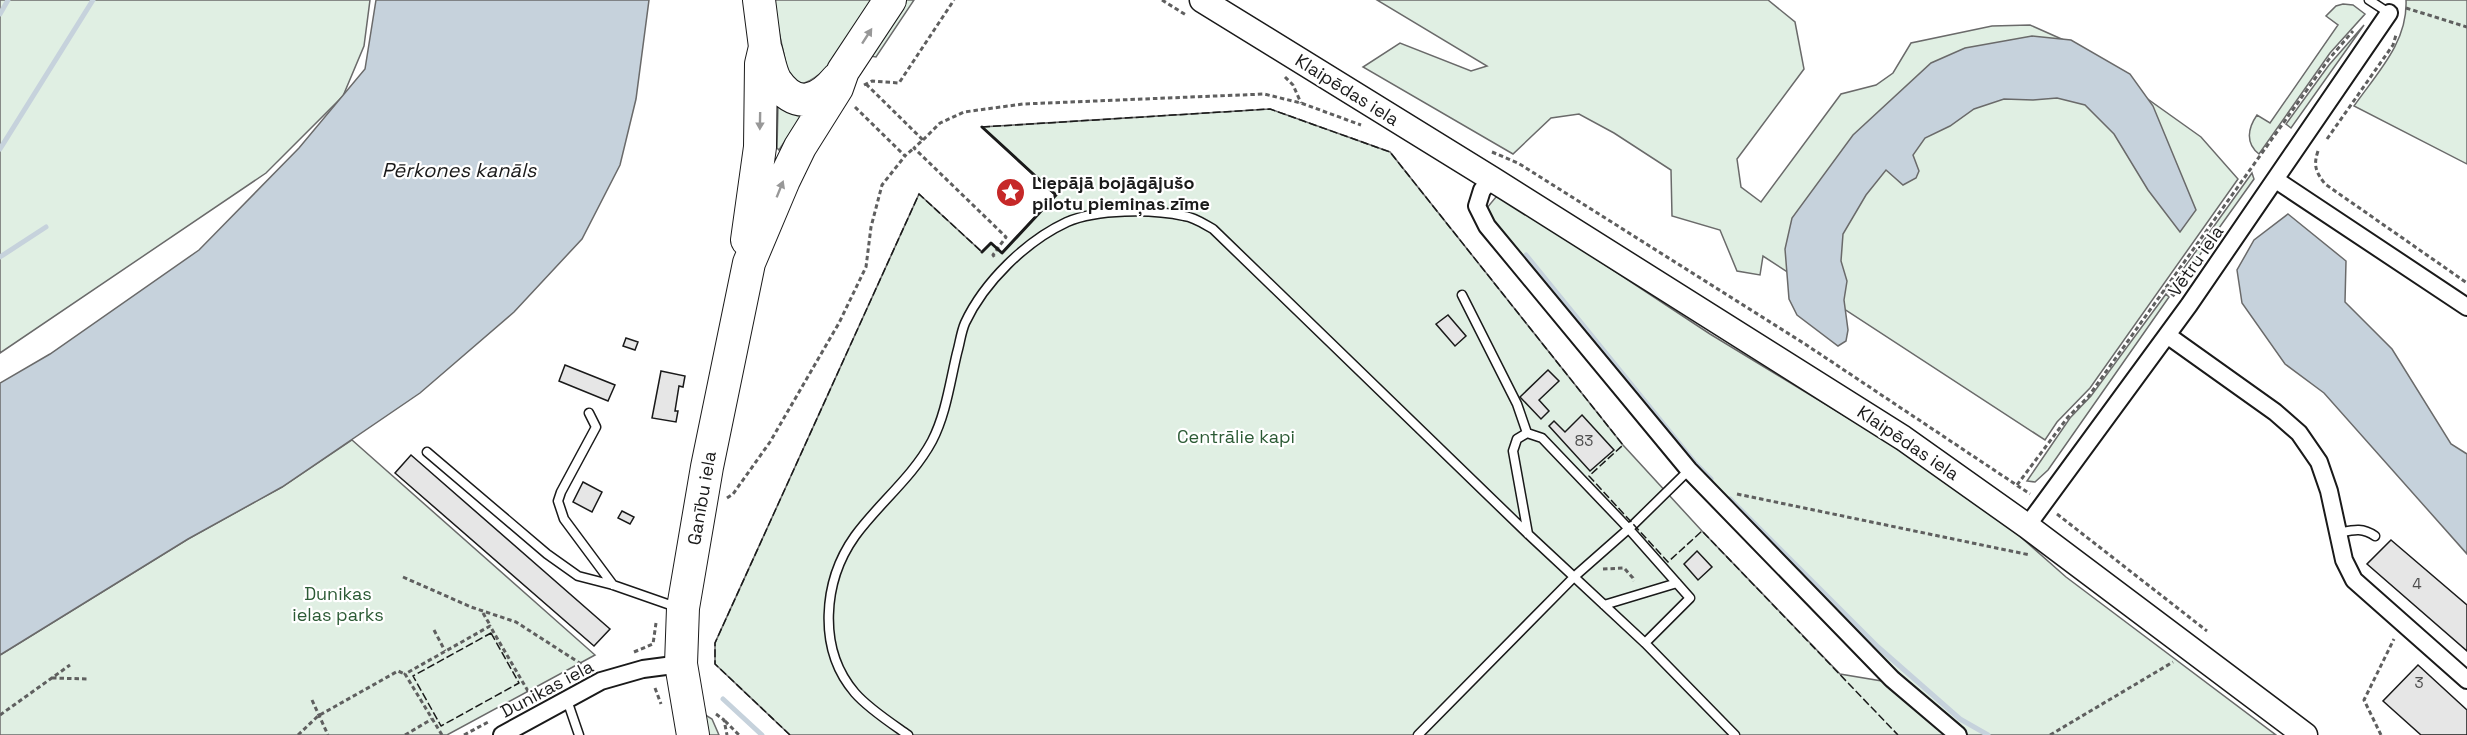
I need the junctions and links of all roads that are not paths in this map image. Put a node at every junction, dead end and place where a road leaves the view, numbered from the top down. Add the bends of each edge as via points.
1 (759, 0) edge
2 (890, 0) edge
3 (1202, 0) edge
4 (2369, 0) edge
5 (2389, 13) joint
6 (765, 47) junction
7 (856, 81) junction
8 (1491, 179) junction
9 (2276, 180) junction
10 (749, 263) junction
11 (1462, 295) dead end
12 (2467, 308) edge
13 (2168, 335) junction
14 (589, 413) dead end
15 (1527, 433) junction
16 (427, 452) dead end
17 (1689, 470) junction
18 (2027, 525) junction
19 (1628, 528) junction
20 (2338, 533) junction
21 (1528, 534) junction
22 (2375, 536) dead end
23 (1575, 576) junction
24 (1677, 583) junction
25 (613, 585) junction
26 (1604, 605) junction
27 (683, 608) junction
28 (1645, 643) junction
29 (681, 664) junction
30 (2467, 680) edge
31 (567, 700) junction
32 (502, 735) edge
33 (579, 735) edge
34 (693, 735) edge
35 (908, 735) edge
36 (1418, 735) edge
37 (1735, 735) edge
38 (1958, 735) edge
39 (2305, 735) edge

1 - 6 highway, Ganību iela
7 -> 2 highway, Ganību iela
3 - 8 main road, Klaipēdas iela
4 - 5 lane
5 - 9 street, Vētru iela
6 - 7 highway via 775,80 791,98 808,100
6 -> 10 highway, Ganību iela via 761,64 760,147 746,249
10 -> 7 highway, Ganību iela via 800,147 837,88
8 - 17 street via 1477,206 1487,226
8 - 18 main road, Klaipēdas iela via 1903,438
9 - 12 street
9 - 13 street, Vētru iela
10 - 27 highway, Ganību iela
11 - 15 lane via 1517,404
13 - 18 street, Vētru iela
13 - 20 street via 2299,433 2319,462 2330,491
14 - 25 lane via 596,427 558,501 564,519
15 - 19 lane via 1542,438
15 - 21 lane via 1517,439 1513,451
16 - 25 lane via 547,554 578,576
17 - 19 lane
17 - 38 street via 1892,679
18 - 39 main road, Klaipēdas iela
19 - 23 lane
19 - 24 lane
20 - 22 lane via 2359,529
20 - 30 street via 2344,560 2354,580
21 - 23 lane
21 - 35 lane via 1213,229 1186,216 1148,212 1098,213 1067,222 1013,258 981,294 964,325 945,405 932,440 907,477 855,536 832,586 829,640 839,667 855,693
23 - 26 lane
23 - 36 lane
24 - 26 lane
24 - 28 lane via 1690,598
25 - 27 lane
26 - 28 lane
27 - 29 highway, Ganību iela
28 - 37 lane
29 - 31 street, Dunikas iela via 643,669 601,681
29 - 34 highway, Ganību iela
31 - 32 street, Dunikas iela
31 - 33 lane

